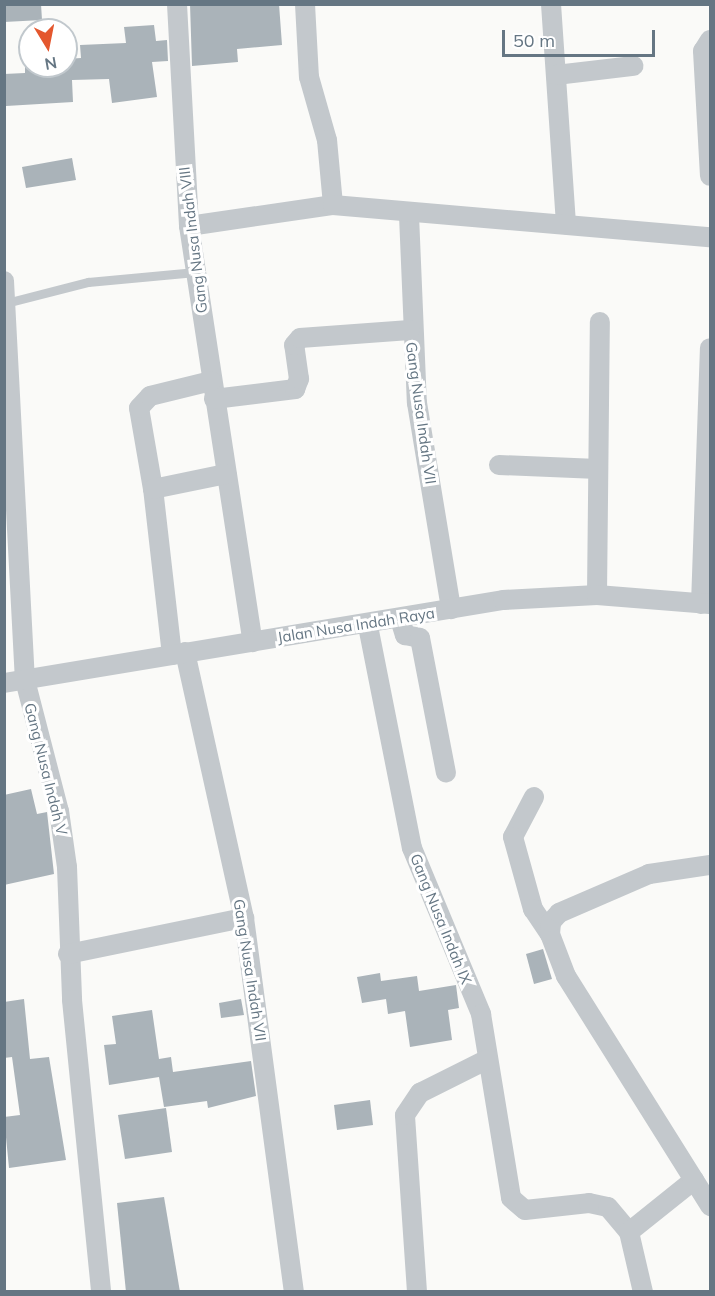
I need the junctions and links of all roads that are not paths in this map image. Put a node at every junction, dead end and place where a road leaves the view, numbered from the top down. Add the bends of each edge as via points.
1 (177, 4) edge
2 (305, 4) edge
3 (550, 4) edge
4 (711, 40) edge
5 (633, 66) dead end
6 (556, 75) junction
7 (711, 176) edge
8 (333, 205) junction
9 (409, 215) junction
10 (566, 224) junction
11 (189, 226) junction
12 (711, 237) edge
13 (196, 272) junction
14 (4, 281) edge
15 (5, 304) edge
16 (600, 322) dead end
17 (410, 330) junction
18 (711, 348) edge
19 (213, 390) junction
20 (499, 465) dead end
21 (598, 469) junction
22 (226, 474) junction
23 (153, 489) junction
24 (597, 595) junction
25 (706, 604) edge
26 (451, 609) junction
27 (400, 619) junction
28 (368, 626) junction
29 (253, 642) junction
30 (179, 653) junction
31 (25, 680) junction
32 (4, 683) edge
33 (446, 773) dead end
34 (534, 797) dead end
35 (711, 865) edge
36 (244, 918) junction
37 (550, 934) junction
38 (68, 954) junction
39 (488, 1059) junction
40 (694, 1180) junction
41 (711, 1206) edge
42 (629, 1232) junction
43 (101, 1292) edge
44 (294, 1292) edge
45 (417, 1292) edge
46 (643, 1292) edge

1 - 11 street, Gang Nusa Indah VIII
2 - 8 street via 309,77 327,140
3 - 6 street
4 - 7 street via 703,51
5 - 6 street
6 - 10 street
8 - 9 street
8 - 11 street
9 - 10 street
9 - 17 street, Gang Nusa Indah VII
10 - 12 street
11 - 13 street, Gang Nusa Indah VIII
13 - 15 lane via 88,282
13 - 19 street, Gang Nusa Indah VIII
14 - 15 street, Gang Nusa Indah V
15 - 31 street, Gang Nusa Indah V
16 - 21 street
17 - 19 street via 300,338 294,345 299,380 295,388
17 - 26 street, Gang Nusa Indah VII
18 - 25 street
19 - 22 street, Gang Nusa Indah VIII
19 - 23 street via 150,396 139,408
20 - 21 street
21 - 24 street
22 - 23 street
22 - 29 street, Gang Nusa Indah VIII
23 - 30 street
24 - 25 street, Jalan Nusa Indah Raya
24 - 26 street, Jalan Nusa Indah Raya
26 - 27 street, Jalan Nusa Indah Raya
27 - 28 street, Jalan Nusa Indah Raya
27 - 33 street via 405,635 420,638
28 - 29 street, Jalan Nusa Indah Raya
28 - 39 street, Gang Nusa Indah IX via 412,848 481,1014
29 - 30 street, Jalan Nusa Indah Raya
30 - 31 street, Jalan Nusa Indah Raya
30 - 36 street, Gang Nusa Indah VII
31 - 32 street, Jalan Nusa Indah Raya
31 - 38 street, Gang Nusa Indah V via 61,821 69,895
34 - 37 street via 513,837 532,909
35 - 37 street via 649,874 582,902 559,913
36 - 38 street
36 - 44 street, Gang Nusa Indah VII
37 - 40 street via 566,976
38 - 43 street, Gang Nusa Indah V
39 - 42 street, Gang Nusa Indah IX via 511,1198 519,1208 600,1204 609,1207
39 - 45 street via 420,1093 405,1115
40 - 41 street
40 - 42 street
42 - 46 street

